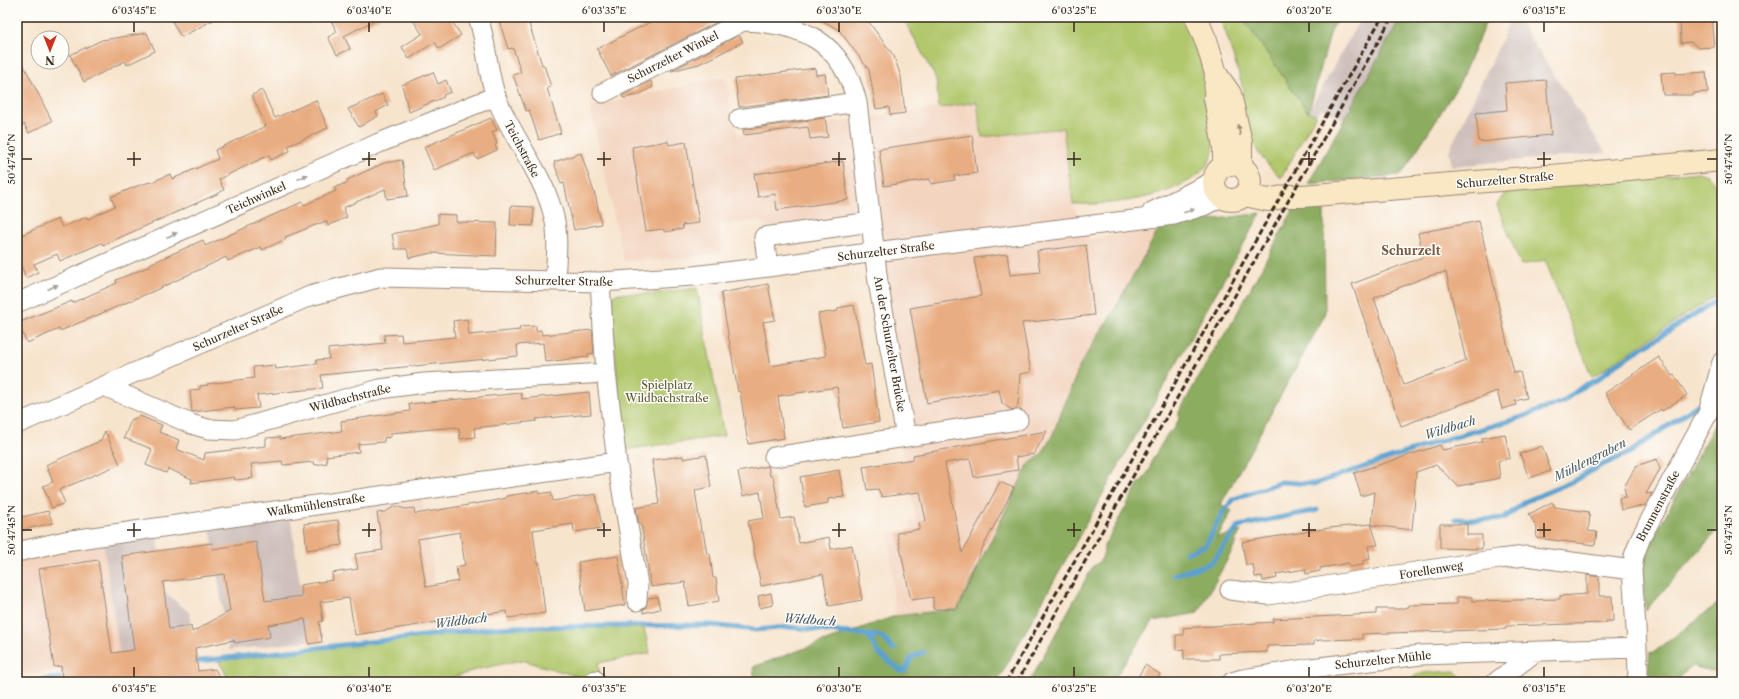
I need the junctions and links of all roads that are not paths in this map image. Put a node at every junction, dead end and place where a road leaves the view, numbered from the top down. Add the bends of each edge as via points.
1 (478, 17) edge
2 (1196, 17) edge
3 (742, 19) edge
4 (603, 93) dead end
5 (496, 96) junction
6 (857, 102) junction
7 (739, 119) dead end
8 (1722, 164) edge
9 (1233, 180) junction
10 (871, 222) junction
11 (875, 252) junction
12 (768, 267) junction
13 (555, 281) junction
14 (600, 282) junction
15 (17, 303) edge
16 (1722, 362) edge
17 (606, 373) junction
18 (104, 386) junction
19 (1018, 420) dead end
20 (17, 424) edge
21 (906, 437) junction
22 (774, 457) dead end
23 (617, 462) junction
24 (17, 552) edge
25 (1632, 570) junction
26 (1230, 590) dead end
27 (637, 601) dead end
28 (1637, 648) junction
29 (1535, 652) junction
30 (1232, 682) edge
31 (1496, 682) edge
32 (1637, 682) edge

1 - 5 street, Teichstraße
2 - 9 street via 1216,74 1215,98
3 - 4 street, Schurzelter Winkel
3 - 6 street, Schurzelter Winkel via 778,23 800,30 823,44 846,72
5 - 13 street, Teichstraße via 546,193 554,218 557,246
15 -> 5 street, Teichwinkel via 379,144
6 - 7 street
6 - 10 street, Schurzelter Winkel
8 - 9 street, Schurzelter Straße via 1302,196 1287,196
9 - 11 street, Schurzelter Straße via 1203,206 1187,212
10 - 11 street, Schurzelter Winkel
10 - 12 street via 764,237
11 - 12 street, Schurzelter Straße
11 - 21 street, An der Schurzelter Brücke via 881,303
12 - 14 street, Schurzelter Straße via 693,276
13 - 14 street, Schurzelter Straße
13 - 18 street, Schurzelter Straße via 381,277 310,296
14 - 17 street
16 - 25 street, Brunnenstraße via 1708,413 1641,537
17 - 18 street, Wildbachstraße via 424,383 380,389 235,430 208,429 191,424
17 - 23 street
18 - 20 street, Schurzelter Straße
19 - 21 street
21 - 22 street
23 - 24 street, Walkmühlenstraße via 65,540
23 - 27 street via 638,584
25 - 26 street, Forellenweg via 1526,556 1268,595
25 - 28 street, Brunnenstraße
28 - 29 street, Schurzelter Mühle
28 - 32 street, Brunnenstraße
29 - 30 street, Schurzelter Mühle via 1421,654 1312,668
29 - 31 street

